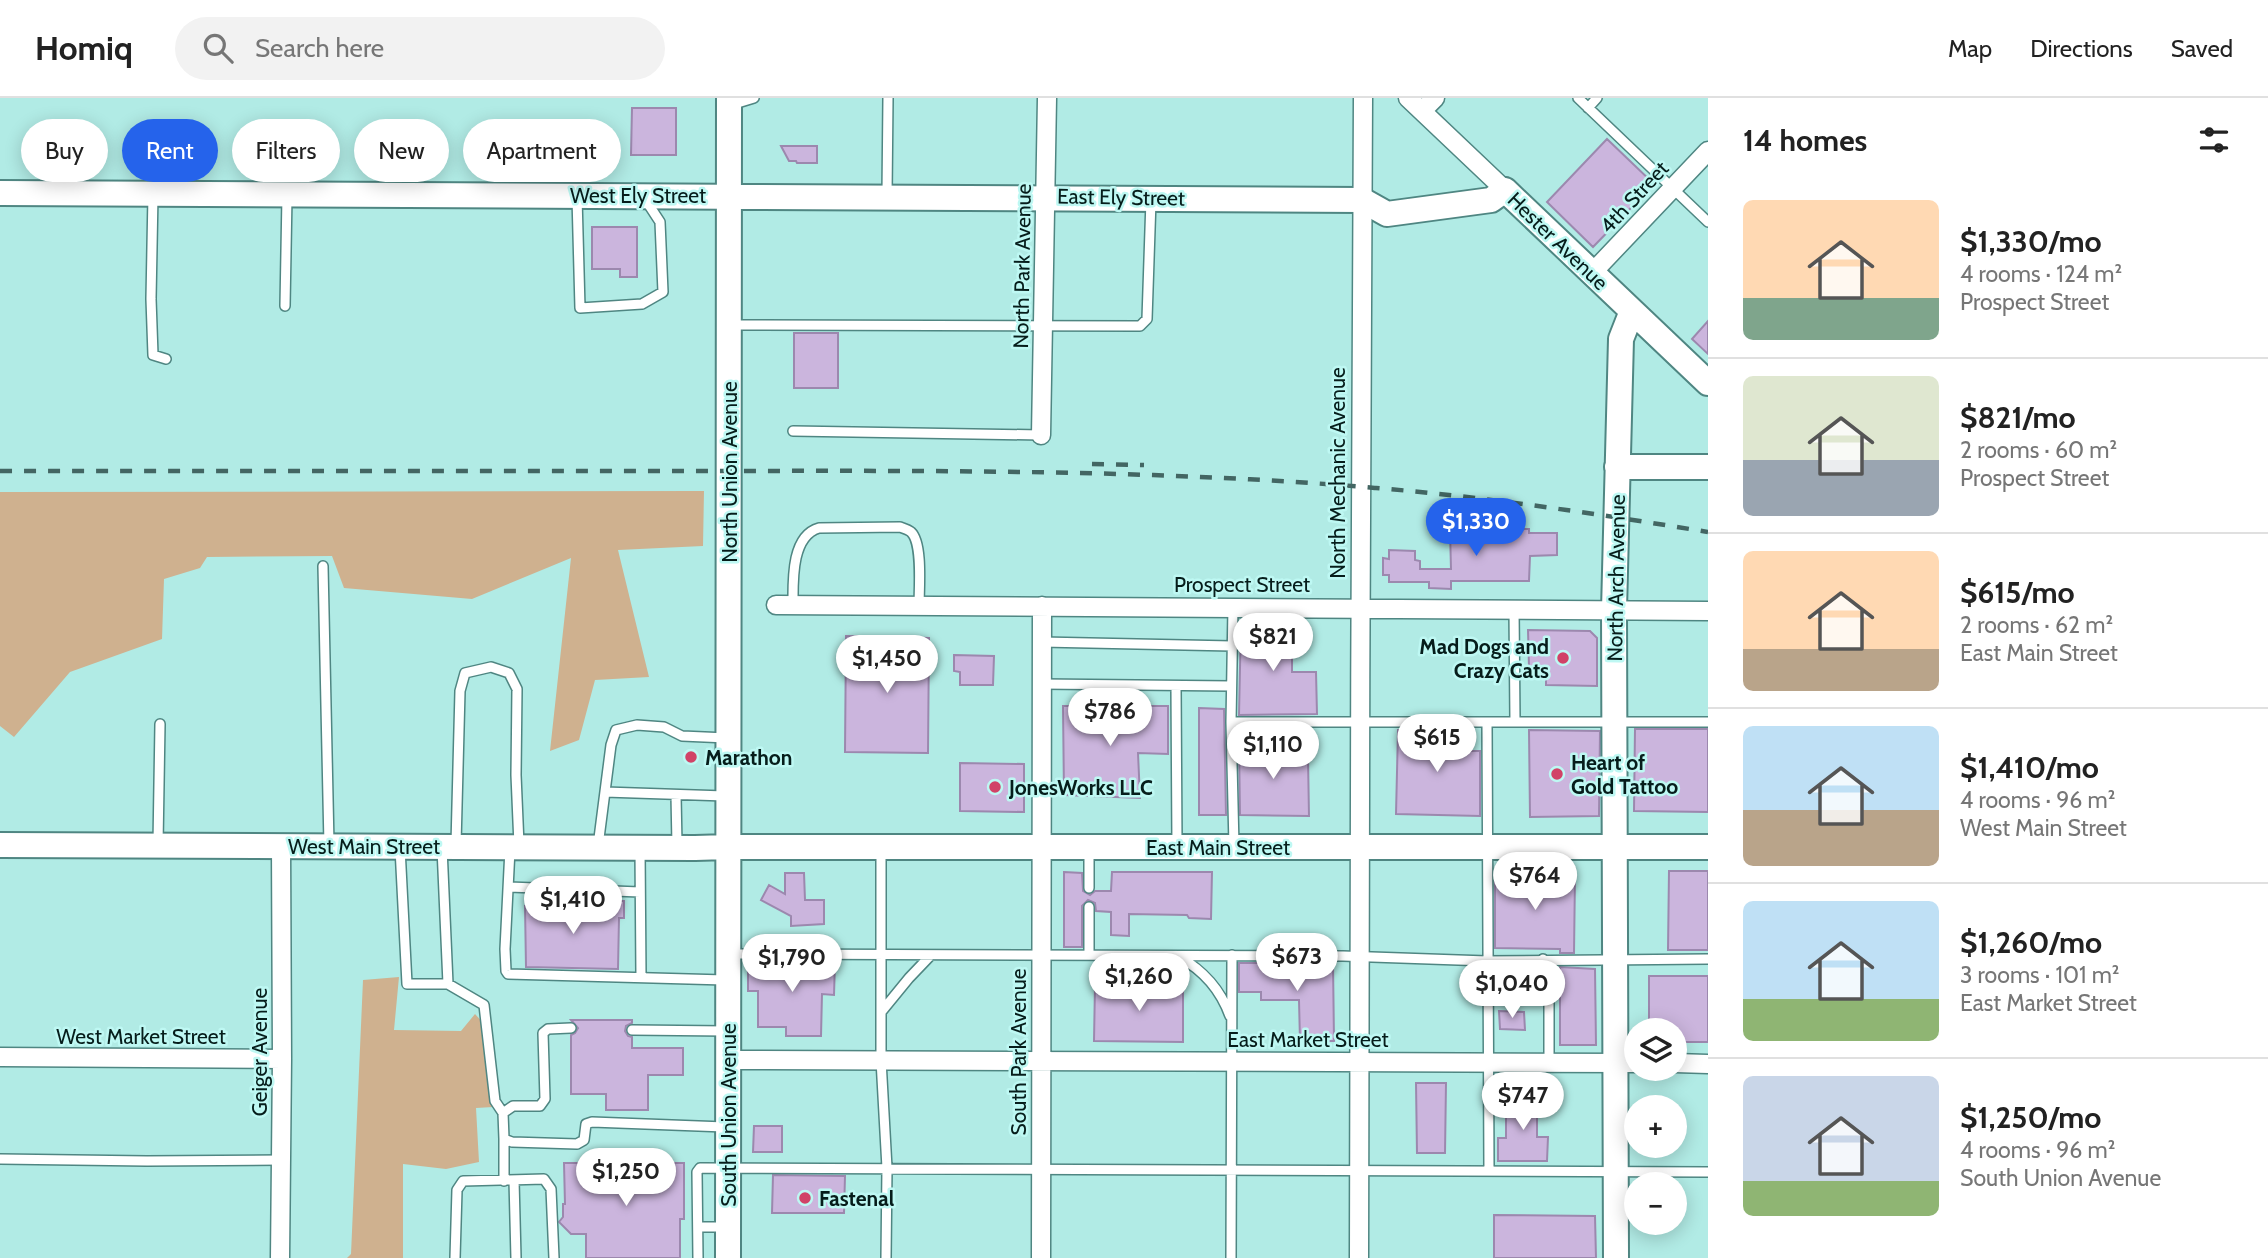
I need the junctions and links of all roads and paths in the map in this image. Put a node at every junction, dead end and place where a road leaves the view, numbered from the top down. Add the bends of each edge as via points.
1 (754, 98) edge
2 (888, 98) edge
3 (1047, 98) edge
4 (1363, 98) edge
5 (1408, 98) edge
6 (1435, 98) edge
7 (1578, 98) edge
8 (1597, 98) edge
9 (729, 102) edge
10 (1588, 108) junction
11 (1422, 111) junction
12 (1708, 151) edge
13 (1673, 189) junction
14 (1505, 190) junction
15 (0, 193) edge
16 (153, 193) junction
17 (288, 194) junction
18 (577, 195) junction
19 (643, 195) junction
20 (729, 196) junction
21 (887, 196) junction
22 (1046, 197) junction
23 (1151, 198) junction
24 (1362, 200) junction
25 (1708, 222) edge
26 (1592, 273) junction
27 (285, 306) dead end
28 (1632, 311) junction
29 (729, 325) junction
30 (1043, 325) junction
31 (166, 359) dead end
32 (1708, 383) edge
33 (793, 431) dead end
34 (1041, 435) joint
35 (1617, 467) junction
36 (1708, 467) edge
37 (323, 566) dead end
38 (784, 605) joint
39 (919, 606) junction
40 (1042, 606) junction
41 (1233, 607) junction
42 (1360, 607) junction
43 (1514, 609) junction
44 (1614, 610) junction
45 (1708, 611) edge
46 (1042, 642) junction
47 (1232, 646) junction
48 (1042, 684) junction
49 (1177, 686) junction
50 (1231, 686) junction
51 (1231, 722) junction
52 (1361, 722) junction
53 (1487, 722) junction
54 (1515, 722) junction
55 (1615, 722) junction
56 (1708, 722) edge
57 (160, 724) dead end
58 (729, 738) junction
59 (605, 792) junction
60 (676, 795) junction
61 (729, 796) junction
62 (0, 845) edge
63 (158, 846) junction
64 (281, 846) junction
65 (328, 846) junction
66 (399, 847) junction
67 (449, 847) junction
68 (514, 847) junction
69 (728, 847) junction
70 (881, 847) junction
71 (1042, 847) junction
72 (1089, 847) junction
73 (1177, 847) junction
74 (1234, 847) junction
75 (1360, 847) junction
76 (1488, 847) junction
77 (1616, 847) junction
78 (1708, 847) edge
79 (598, 848) junction
80 (640, 848) junction
81 (677, 848) junction
82 (509, 887) junction
83 (1089, 888) dead end
84 (640, 892) junction
85 (1089, 907) dead end
86 (728, 954) junction
87 (882, 955) junction
88 (931, 955) junction
89 (1041, 955) junction
90 (1089, 955) junction
91 (1175, 955) junction
92 (1232, 955) junction
93 (1360, 956) junction
94 (1616, 959) junction
95 (1708, 959) edge
96 (1543, 960) junction
97 (1487, 961) junction
98 (641, 977) junction
99 (728, 980) junction
100 (448, 984) junction
101 (881, 1012) junction
102 (1232, 1021) junction
103 (571, 1028) dead end
104 (632, 1030) dead end
105 (728, 1031) junction
106 (1624, 1042) edge
107 (0, 1057) edge
108 (282, 1059) junction
109 (728, 1060) junction
110 (881, 1060) junction
111 (1041, 1061) junction
112 (1232, 1062) junction
113 (1360, 1062) junction
114 (1490, 1063) junction
115 (1549, 1063) junction
116 (1624, 1063) edge
117 (1687, 1063) edge
118 (1708, 1064) edge
119 (1624, 1081) edge
120 (502, 1113) junction
121 (728, 1127) junction
122 (504, 1139) junction
123 (0, 1159) edge
124 (282, 1160) junction
125 (728, 1167) junction
126 (887, 1168) junction
127 (1041, 1169) junction
128 (1231, 1170) junction
129 (1359, 1171) junction
130 (1489, 1171) junction
131 (1616, 1171) junction
132 (1708, 1172) edge
133 (514, 1180) junction
134 (504, 1181) junction
135 (698, 1227) junction
136 (728, 1227) junction
137 (280, 1258) edge
138 (455, 1258) edge
139 (516, 1258) edge
140 (554, 1258) edge
141 (698, 1258) edge
142 (728, 1258) edge
143 (886, 1258) edge
144 (1041, 1258) edge
145 (1231, 1258) edge
146 (1359, 1258) edge
147 (1616, 1258) edge

1 - 9 lane
2 - 21 lane
3 - 22 street, North Park Avenue
4 - 24 street, North Mechanic Avenue
5 - 11 street, Hester Avenue
6 - 11 street
7 - 10 lane
8 - 10 lane
9 - 20 street, North Union Avenue
10 - 13 lane
11 - 14 street, Hester Avenue
12 - 13 street, 4th Street
13 - 25 lane
13 - 26 street, 4th Street
14 - 24 street, East Ely Street via 1491,200 1387,214
14 - 26 street, Hester Avenue
15 - 16 street, West Ely Street
16 - 17 street, West Ely Street
16 - 31 lane via 153,355
17 - 18 street, West Ely Street
17 - 27 lane
18 - 19 street, West Ely Street
18 - 19 lane via 580,308 642,304 663,292 660,222
19 - 20 street, West Ely Street
20 - 21 street, East Ely Street
20 - 29 street, North Union Avenue
21 - 22 street, East Ely Street
22 - 23 street, East Ely Street
22 - 30 street, North Park Avenue
23 - 24 street, East Ely Street
23 - 30 lane via 1147,319 1140,326
24 - 42 street, North Mechanic Avenue
26 - 28 street, Hester Avenue
28 - 32 street, Hester Avenue
28 - 35 street, North Arch Avenue via 1621,339
29 - 30 lane
29 - 58 street, North Union Avenue
30 - 34 street, North Park Avenue
33 - 34 lane
35 - 36 street
35 - 44 street, North Arch Avenue
37 - 65 lane
38 - 39 street, Prospect Street
38 - 39 lane via 804,536 811,531 900,527 916,539
39 - 40 street, Prospect Street
40 - 41 street, Prospect Street
40 - 46 street
41 - 42 street, Prospect Street
41 - 47 lane
42 - 43 street, Prospect Street
42 - 52 street, North Mechanic Avenue
43 - 44 street, Prospect Street
43 - 54 lane
44 - 45 street, Prospect Street
44 - 55 street, North Arch Avenue
46 - 47 lane
46 - 48 street
47 - 50 lane
48 - 49 lane
48 - 71 street
49 - 50 lane
49 - 73 lane
50 - 51 lane
51 - 52 lane
51 - 74 lane
52 - 53 lane
52 - 75 street, North Mechanic Avenue
53 - 54 lane
53 - 76 lane
54 - 55 lane
55 - 56 lane
55 - 77 street, North Arch Avenue
57 - 63 lane
58 - 59 lane via 682,736 664,727 637,725 616,730
58 - 61 street, North Union Avenue
59 - 60 lane
59 - 79 lane
60 - 61 lane
60 - 81 lane
61 - 69 street, North Union Avenue
62 - 63 street, West Main Street
63 - 64 street, West Main Street
64 - 65 street, West Main Street
64 - 108 street, Geiger Avenue
65 - 66 street, West Main Street
66 - 67 street, West Main Street
66 - 100 lane via 407,984
67 - 68 street, West Main Street
67 - 68 lane via 458,788 460,691 465,673 491,667 509,673 517,689
67 - 100 lane
68 - 79 street, West Main Street
68 - 82 lane
69 - 70 street, East Main Street
69 - 81 street, West Main Street
69 - 86 street, South Union Avenue
70 - 71 street, East Main Street
70 - 87 lane
71 - 72 street, East Main Street
71 - 89 street, South Park Avenue
72 - 73 street, East Main Street
72 - 83 lane
73 - 74 street, East Main Street
74 - 75 street, East Main Street
75 - 76 street, East Main Street
75 - 93 street, North Mechanic Avenue
76 - 77 street, East Main Street
76 - 97 lane
77 - 78 street, East Main Street
77 - 94 street, North Arch Avenue
79 - 80 street, West Main Street
80 - 81 street, West Main Street
80 - 84 lane
82 - 84 lane
82 - 98 lane via 508,974
84 - 98 lane
85 - 90 lane
86 - 87 lane
86 - 99 street, South Union Avenue
87 - 88 lane
87 - 101 lane
88 - 89 lane
88 - 101 lane
89 - 90 lane
89 - 111 street, South Park Avenue
90 - 91 lane
91 - 92 lane
91 - 102 lane via 1209,979
92 - 93 lane
92 - 102 lane
93 - 97 lane
93 - 113 street, North Mechanic Avenue
94 - 95 lane
94 - 96 lane
94 - 106 street, North Arch Avenue
96 - 97 lane
96 - 115 lane via 1549,975
97 - 114 lane
98 - 99 lane
99 - 105 street, South Union Avenue
100 - 120 lane via 484,1005 495,1101
101 - 110 lane
102 - 112 lane
103 - 120 lane via 543,1033 545,1099 540,1106 513,1107
104 - 105 lane
105 - 109 street, South Union Avenue
107 - 108 street, West Market Street
108 - 124 street, Geiger Avenue
109 - 110 street, East Market Street
109 - 121 street, South Union Avenue
110 - 111 street, East Market Street
110 - 126 lane
111 - 112 street, East Market Street
111 - 127 street, South Park Avenue
112 - 113 street, East Market Street
112 - 128 lane
113 - 114 street, East Market Street
113 - 129 street, North Mechanic Avenue
114 - 115 street, East Market Street
114 - 130 lane
115 - 116 street, East Market Street
117 - 118 street
119 - 131 street, North Arch Avenue
120 - 122 lane
121 - 122 lane via 592,1122 586,1124 584,1140 578,1144
121 - 125 street, South Union Avenue
122 - 134 lane
123 - 124 lane
124 - 137 street, Geiger Avenue
125 - 126 lane
125 - 135 lane via 697,1172
125 - 136 street, South Union Avenue
126 - 127 lane
126 - 143 lane
127 - 128 lane
127 - 144 street, South Park Avenue
128 - 129 lane
128 - 145 lane
129 - 130 lane
129 - 146 street, North Mechanic Avenue
130 - 131 lane
131 - 132 lane
131 - 147 street, North Arch Avenue
133 - 134 lane
133 - 139 lane
133 - 140 lane via 544,1180 551,1189
134 - 138 lane via 463,1181 457,1190
135 - 136 lane
135 - 141 lane
136 - 142 street, South Union Avenue

